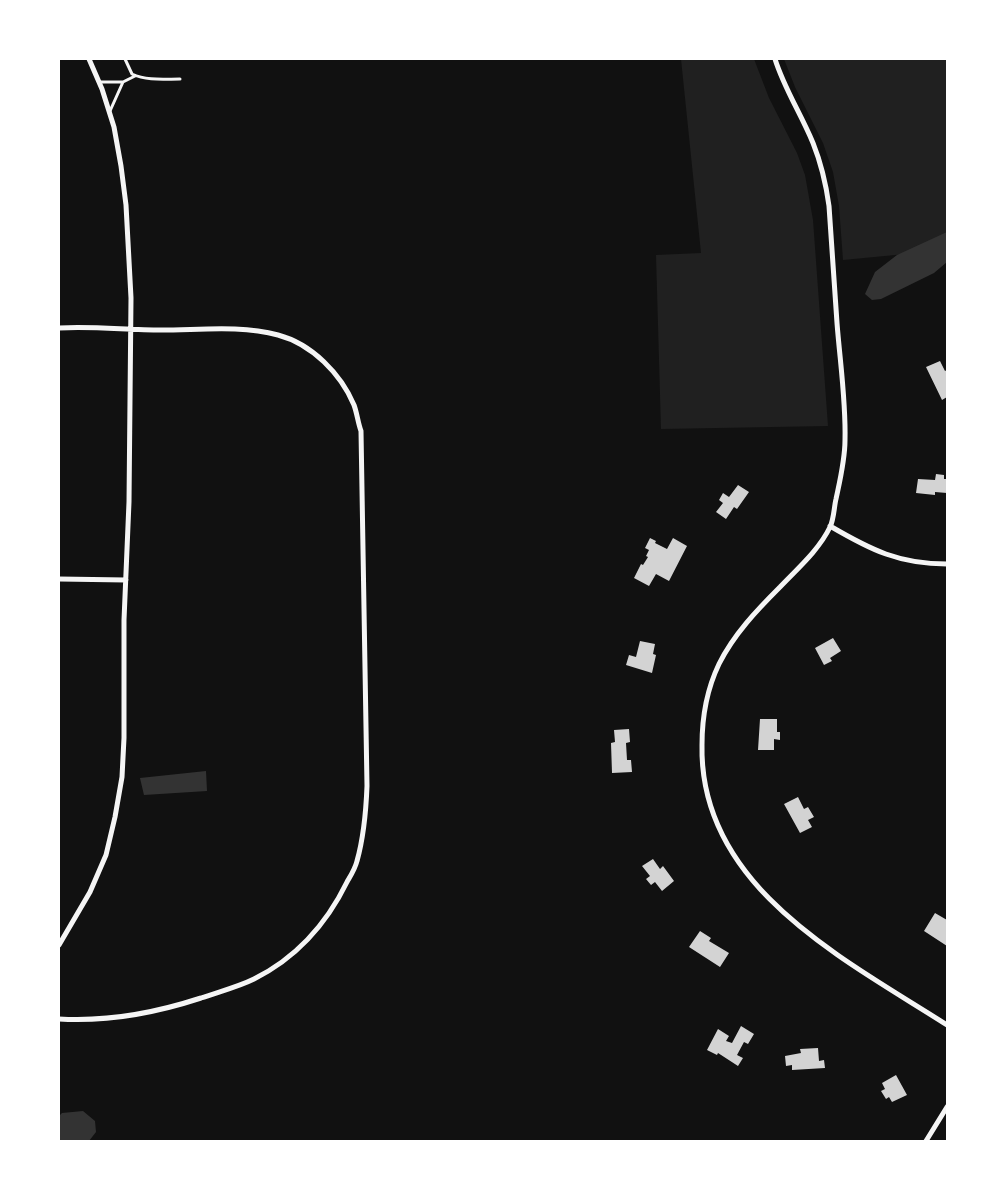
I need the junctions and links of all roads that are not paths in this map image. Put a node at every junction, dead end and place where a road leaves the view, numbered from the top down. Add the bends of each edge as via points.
1 (89, 59) edge
2 (125, 59) edge
3 (775, 59) edge
4 (136, 76) junction
5 (180, 79) dead end
6 (99, 82) junction
7 (123, 82) junction
8 (109, 112) junction
9 (59, 328) edge
10 (131, 329) junction
11 (830, 526) junction
12 (947, 564) edge
13 (59, 579) edge
14 (126, 580) junction
15 (59, 945) edge
16 (59, 1019) edge
17 (947, 1025) edge
18 (947, 1107) edge
19 (926, 1141) edge

1 - 6 street
2 - 4 lane via 128,69
3 - 11 street via 813,142 830,206 845,442
4 - 5 lane
4 - 7 lane
6 - 7 lane
6 - 8 street
7 - 8 lane
8 - 10 street via 126,205
9 - 10 street
10 - 14 street
10 - 16 street via 254,330 280,335 304,346 325,362 342,382 354,406 361,431 365,826 356,864 339,899 316,931 288,958 254,979 180,1005 142,1014
11 - 12 street via 864,546 888,555
11 - 17 street via 803,563 747,621 720,663 709,688 702,729 701,766 710,805 725,841 748,875 776,907 837,954
13 - 14 street
14 - 15 street via 122,778 106,855 90,892
18 - 19 street

